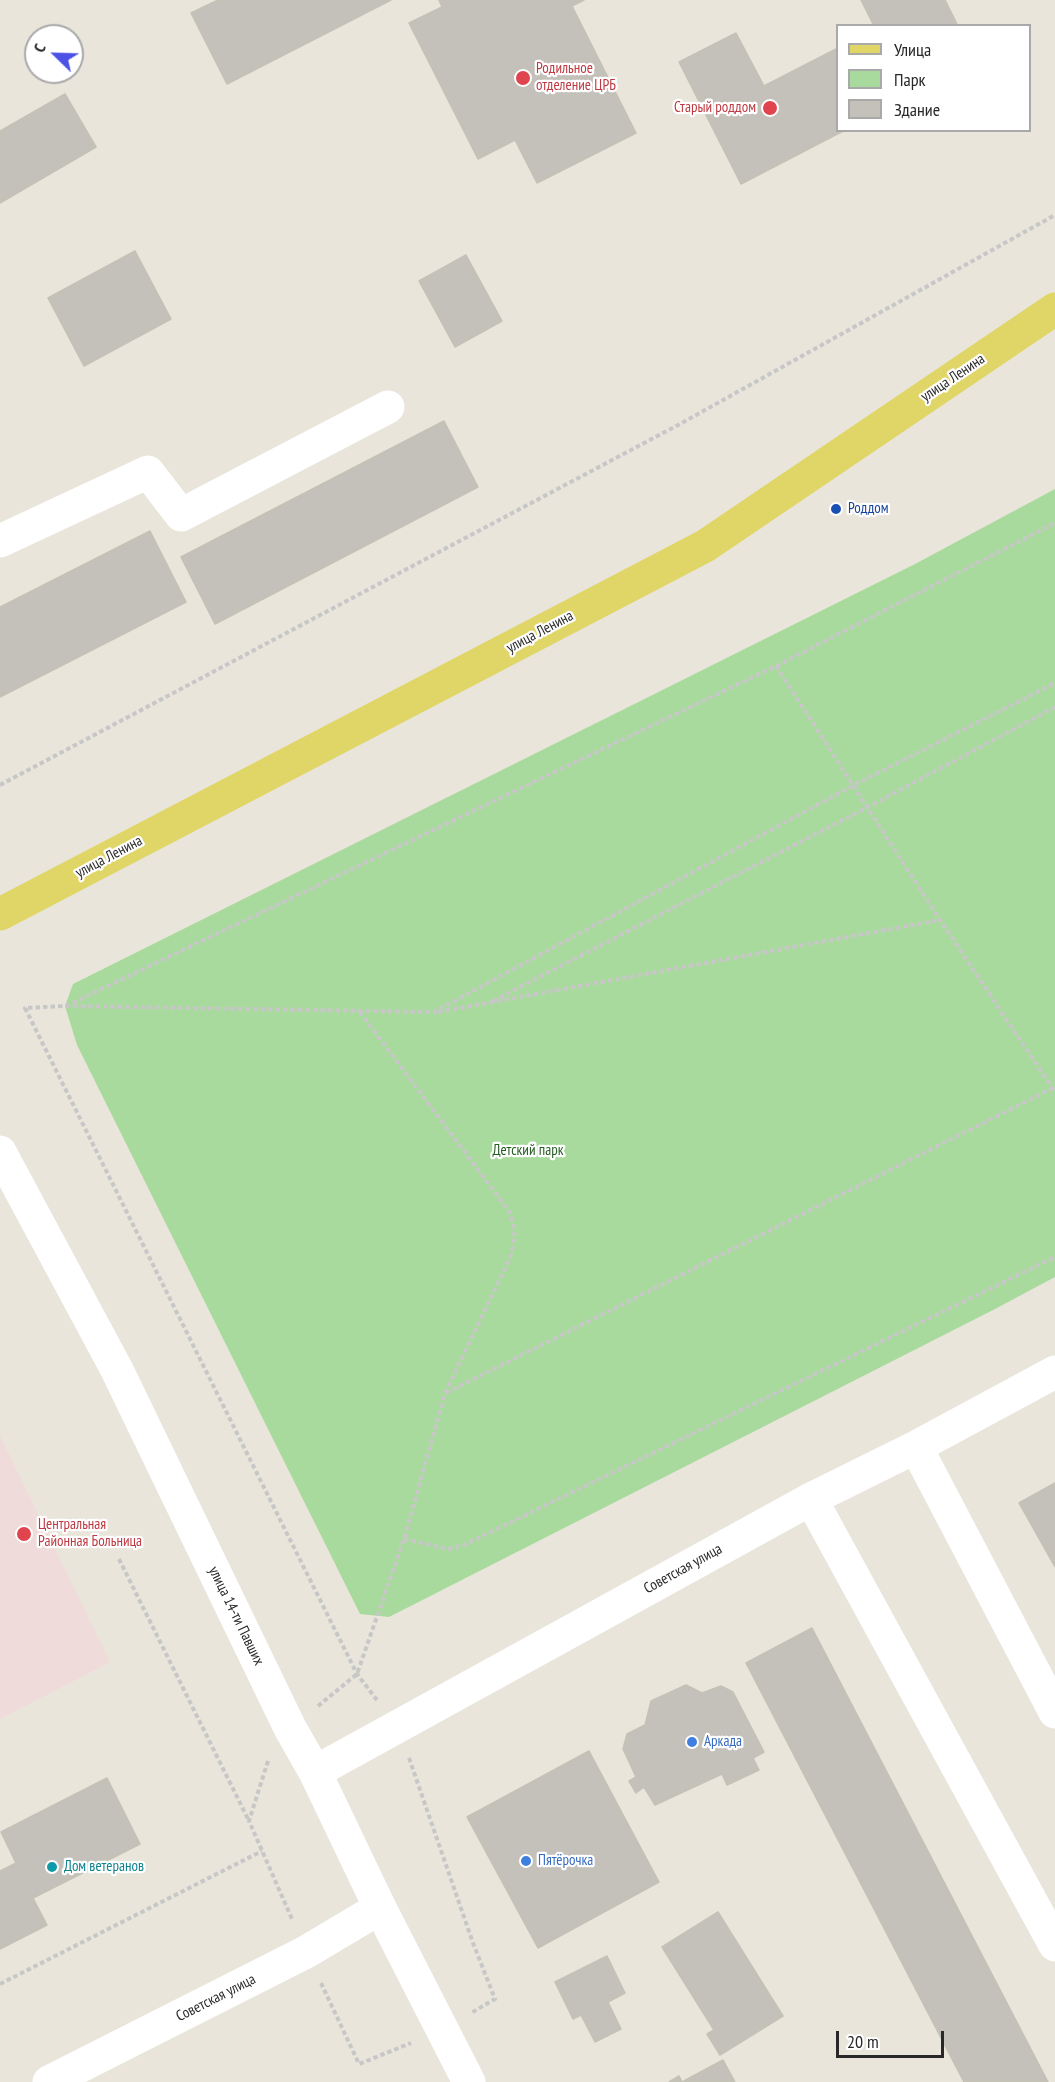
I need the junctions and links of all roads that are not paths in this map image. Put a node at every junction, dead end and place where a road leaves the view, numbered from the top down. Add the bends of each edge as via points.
1 (1055, 309) edge
2 (388, 407) dead end
3 (0, 541) edge
4 (0, 914) edge
5 (0, 1152) edge
6 (1055, 1372) edge
7 (916, 1447) junction
8 (812, 1499) junction
9 (1055, 1712) edge
10 (315, 1772) junction
11 (380, 1908) junction
12 (1055, 1945) edge
13 (49, 2082) edge
14 (468, 2082) edge

1 - 4 main road, улица Ленина via 705,546
2 - 3 street via 181,516 148,472
5 - 10 street, улица 14-ти Павших via 117,1370
6 - 7 street, Советская улица
7 - 8 street, Советская улица
7 - 9 street
8 - 10 street, Советская улица
8 - 12 street
10 - 11 street, улица 14-ти Павших
11 - 13 street, Советская улица via 306,1952
11 - 14 street, улица 14-ти Павших

